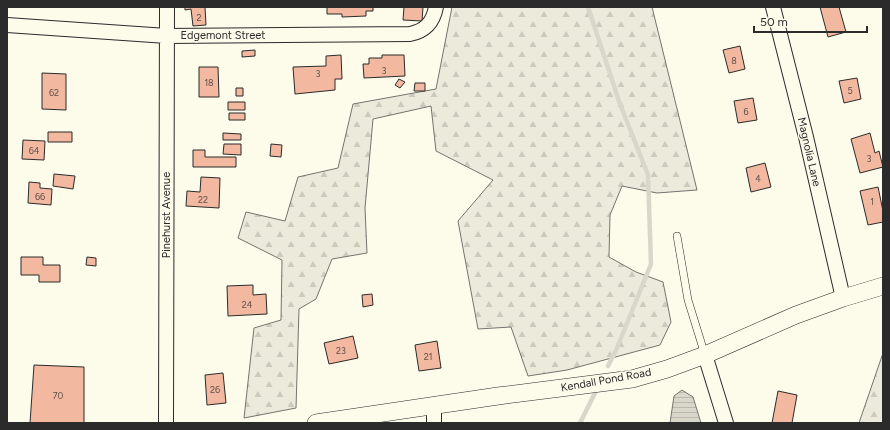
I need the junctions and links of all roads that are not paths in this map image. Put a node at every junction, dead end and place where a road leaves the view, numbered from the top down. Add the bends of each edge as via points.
1 (167, 7) edge
2 (773, 7) edge
3 (434, 13) edge
4 (7, 25) edge
5 (167, 36) junction
6 (677, 236) dead end
7 (883, 286) edge
8 (843, 298) junction
9 (705, 355) junction
10 (434, 406) junction
11 (166, 423) edge
12 (316, 423) edge
13 (434, 423) edge
14 (726, 423) edge

1 - 5 street, Pinehurst Avenue
2 - 8 street, Magnolia Lane
3 - 5 street, Edgemont Street via 425,29 410,34
4 - 5 street, Edgemont Street
5 - 11 street, Pinehurst Avenue
6 - 9 lane via 688,300
7 - 8 street, Kendall Pond Road
8 - 9 street, Kendall Pond Road via 796,315
9 - 10 street, Kendall Pond Road via 632,378
9 - 14 street
10 - 12 street, Kendall Pond Road
10 - 13 street

